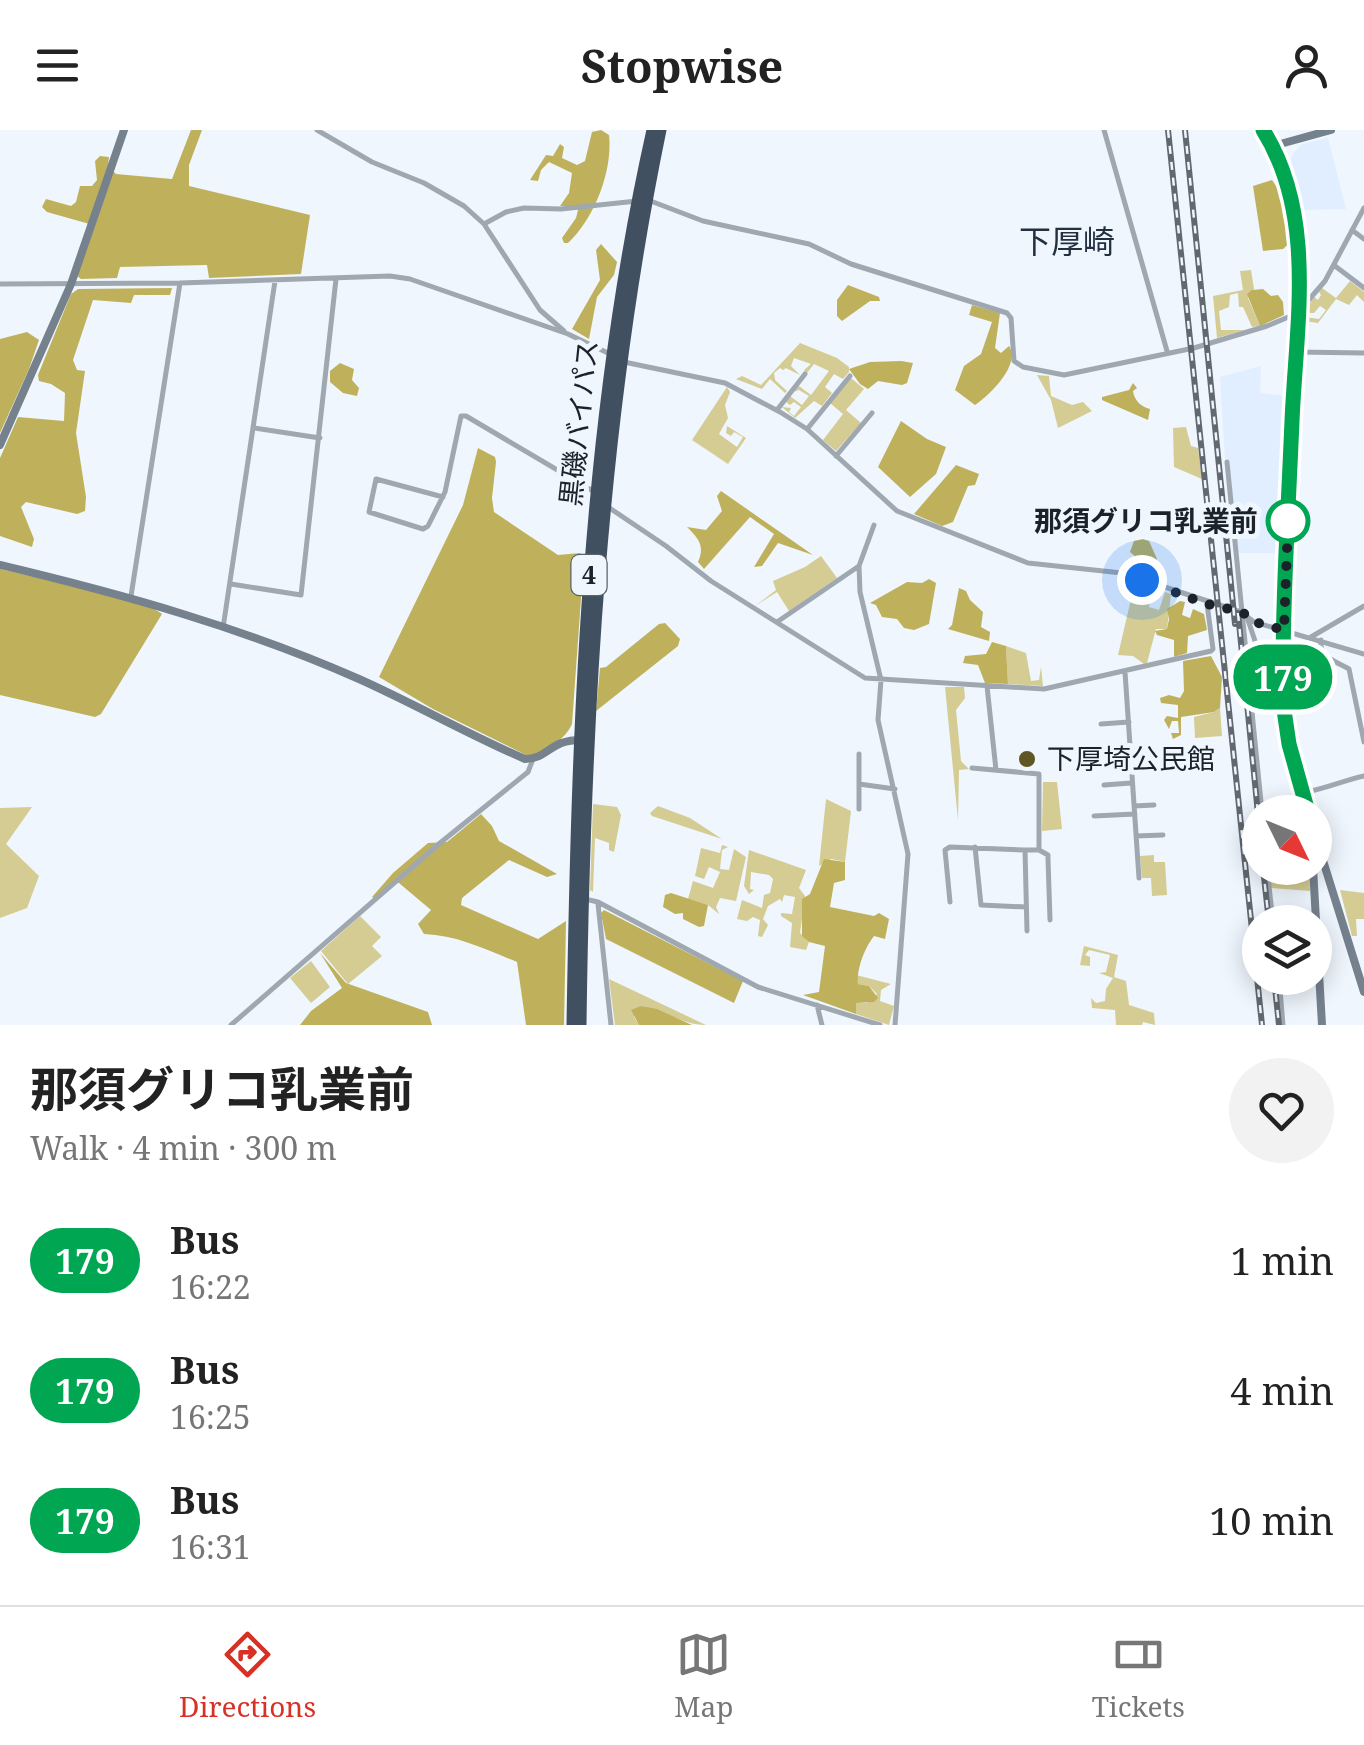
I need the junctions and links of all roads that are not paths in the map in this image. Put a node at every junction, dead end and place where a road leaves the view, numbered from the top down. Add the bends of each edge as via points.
1 (124, 130) edge
2 (317, 130) edge
3 (652, 130) edge
4 (661, 130) edge
5 (1104, 130) edge
6 (1263, 130) edge
7 (1332, 130) edge
8 (1272, 146) junction
9 (642, 201) junction
10 (1364, 208) edge
11 (484, 224) junction
12 (1352, 230) junction
13 (1364, 239) edge
14 (1334, 266) junction
15 (336, 280) junction
16 (276, 281) junction
17 (180, 283) junction
18 (0, 284) edge
19 (71, 284) junction
20 (1364, 288) edge
21 (1298, 313) junction
22 (568, 334) junction
23 (1167, 352) junction
24 (1296, 352) junction
25 (1364, 353) edge
26 (616, 358) junction
27 (805, 374) dead end
28 (850, 376) dead end
29 (777, 410) junction
30 (872, 413) dead end
31 (254, 428) junction
32 (807, 429) junction
33 (320, 438) junction
34 (0, 445) edge
35 (836, 456) junction
36 (1227, 462) dead end
37 (596, 492) junction
38 (442, 497) junction
39 (604, 507) junction
40 (874, 525) dead end
41 (0, 565) edge
42 (859, 566) junction
43 (230, 584) junction
44 (131, 596) junction
45 (1207, 604) junction
46 (1364, 606) edge
47 (1244, 614) junction
48 (777, 622) junction
49 (223, 628) junction
50 (1284, 630) junction
51 (1312, 637) junction
52 (1321, 640) junction
53 (1364, 654) edge
54 (1125, 672) junction
55 (882, 680) junction
56 (987, 686) junction
57 (1128, 722) junction
58 (1101, 724) dead end
59 (1286, 734) junction
60 (583, 740) junction
61 (1364, 742) edge
62 (1131, 753) junction
63 (859, 754) dead end
64 (1103, 755) dead end
65 (533, 759) junction
66 (972, 768) dead end
67 (996, 770) junction
68 (1364, 776) edge
69 (1133, 783) junction
70 (859, 784) junction
71 (1104, 785) dead end
72 (895, 788) junction
73 (1302, 793) joint
74 (1260, 795) edge
75 (1154, 805) dead end
76 (859, 810) dead end
77 (1134, 810) junction
78 (1094, 816) dead end
79 (1162, 835) dead end
80 (1136, 836) junction
81 (975, 847) junction
82 (1025, 850) junction
83 (1039, 850) junction
84 (1139, 878) dead end
85 (1314, 885) edge
86 (1330, 885) edge
87 (578, 898) junction
88 (598, 902) junction
89 (950, 902) dead end
90 (1026, 907) junction
91 (1050, 920) dead end
92 (1027, 931) dead end
93 (1361, 972) edge
94 (1364, 992) edge
95 (1280, 995) edge
96 (817, 1006) junction
97 (230, 1025) edge
98 (572, 1025) edge
99 (581, 1025) edge
100 (612, 1025) edge
101 (822, 1025) edge
102 (880, 1025) edge
103 (895, 1025) edge
104 (1284, 1025) edge
105 (1322, 1025) edge

1 - 19 street
2 - 11 street via 452,197
3 - 9 highway, 黒磯バイパス / 4
4 - 9 highway, 黒磯バイパス / 4
5 - 23 street
6 - 8 street
7 - 8 street
8 - 21 street via 1296,224
9 - 11 street via 524,208
9 - 23 street via 818,246 851,264 1007,312 1012,355 1023,367 1064,375
9 - 26 highway, 黒磯バイパス / 4
10 - 12 street
11 - 22 street via 540,310
12 - 13 street
12 - 14 street
14 - 20 street
14 - 21 street
15 - 16 street
15 - 22 street via 410,279
15 - 33 street
16 - 17 street
16 - 31 street
17 - 19 street
17 - 44 street
18 - 19 street
19 - 34 street
21 - 23 street
21 - 24 street
22 - 26 street
24 - 25 street
24 - 50 street
26 - 29 street via 726,383
26 - 37 highway, 黒磯バイパス / 4
26 - 39 highway, 黒磯バイパス / 4
27 - 29 street
28 - 32 street
29 - 32 street
30 - 35 street
31 - 33 street
31 - 43 street
32 - 35 street
33 - 43 street via 301,594
35 - 45 street via 896,511 931,525 1028,563 1122,573
36 - 47 street
37 - 38 street via 460,416
37 - 60 highway, 黒磯バイパス / 4
38 - 38 street via 376,479 369,512 423,528
39 - 48 street
39 - 60 highway, 黒磯バイパス / 4
40 - 42 street
41 - 44 street
42 - 48 street
42 - 55 street
43 - 49 street
44 - 49 street
45 - 47 street
45 - 54 street via 1211,652
46 - 51 street
47 - 50 street
47 - 59 street
47 - 74 street
48 - 55 street via 865,678
49 - 65 street via 358,678
50 - 51 street
50 - 59 street
51 - 52 street
52 - 53 street
52 - 61 street via 1324,655 1349,669
54 - 56 street via 1056,688
54 - 57 street
55 - 56 street
55 - 72 street via 878,720
56 - 67 street
57 - 58 street
57 - 62 street
59 - 73 street
60 - 65 street via 560,741
60 - 87 highway, 黒磯バイパス / 4
62 - 64 street
62 - 69 street
63 - 70 street
65 - 97 street via 528,772
66 - 67 street
67 - 83 street via 1039,774
68 - 73 street
69 - 71 street
69 - 77 street
70 - 72 street
70 - 76 street
72 - 103 street via 908,854
75 - 77 street
77 - 78 street
77 - 80 street
79 - 80 street
80 - 84 street
81 - 82 street
81 - 89 street via 945,850
81 - 90 street via 980,905
82 - 83 street
82 - 90 street
83 - 91 street via 1048,855
85 - 105 street
86 - 93 street
87 - 88 street
87 - 98 highway, 黒磯バイパス / 4
87 - 99 highway, 黒磯バイパス / 4
88 - 96 street via 748,982
88 - 100 street
90 - 92 street
93 - 94 street
95 - 104 street
96 - 101 street
96 - 102 street

